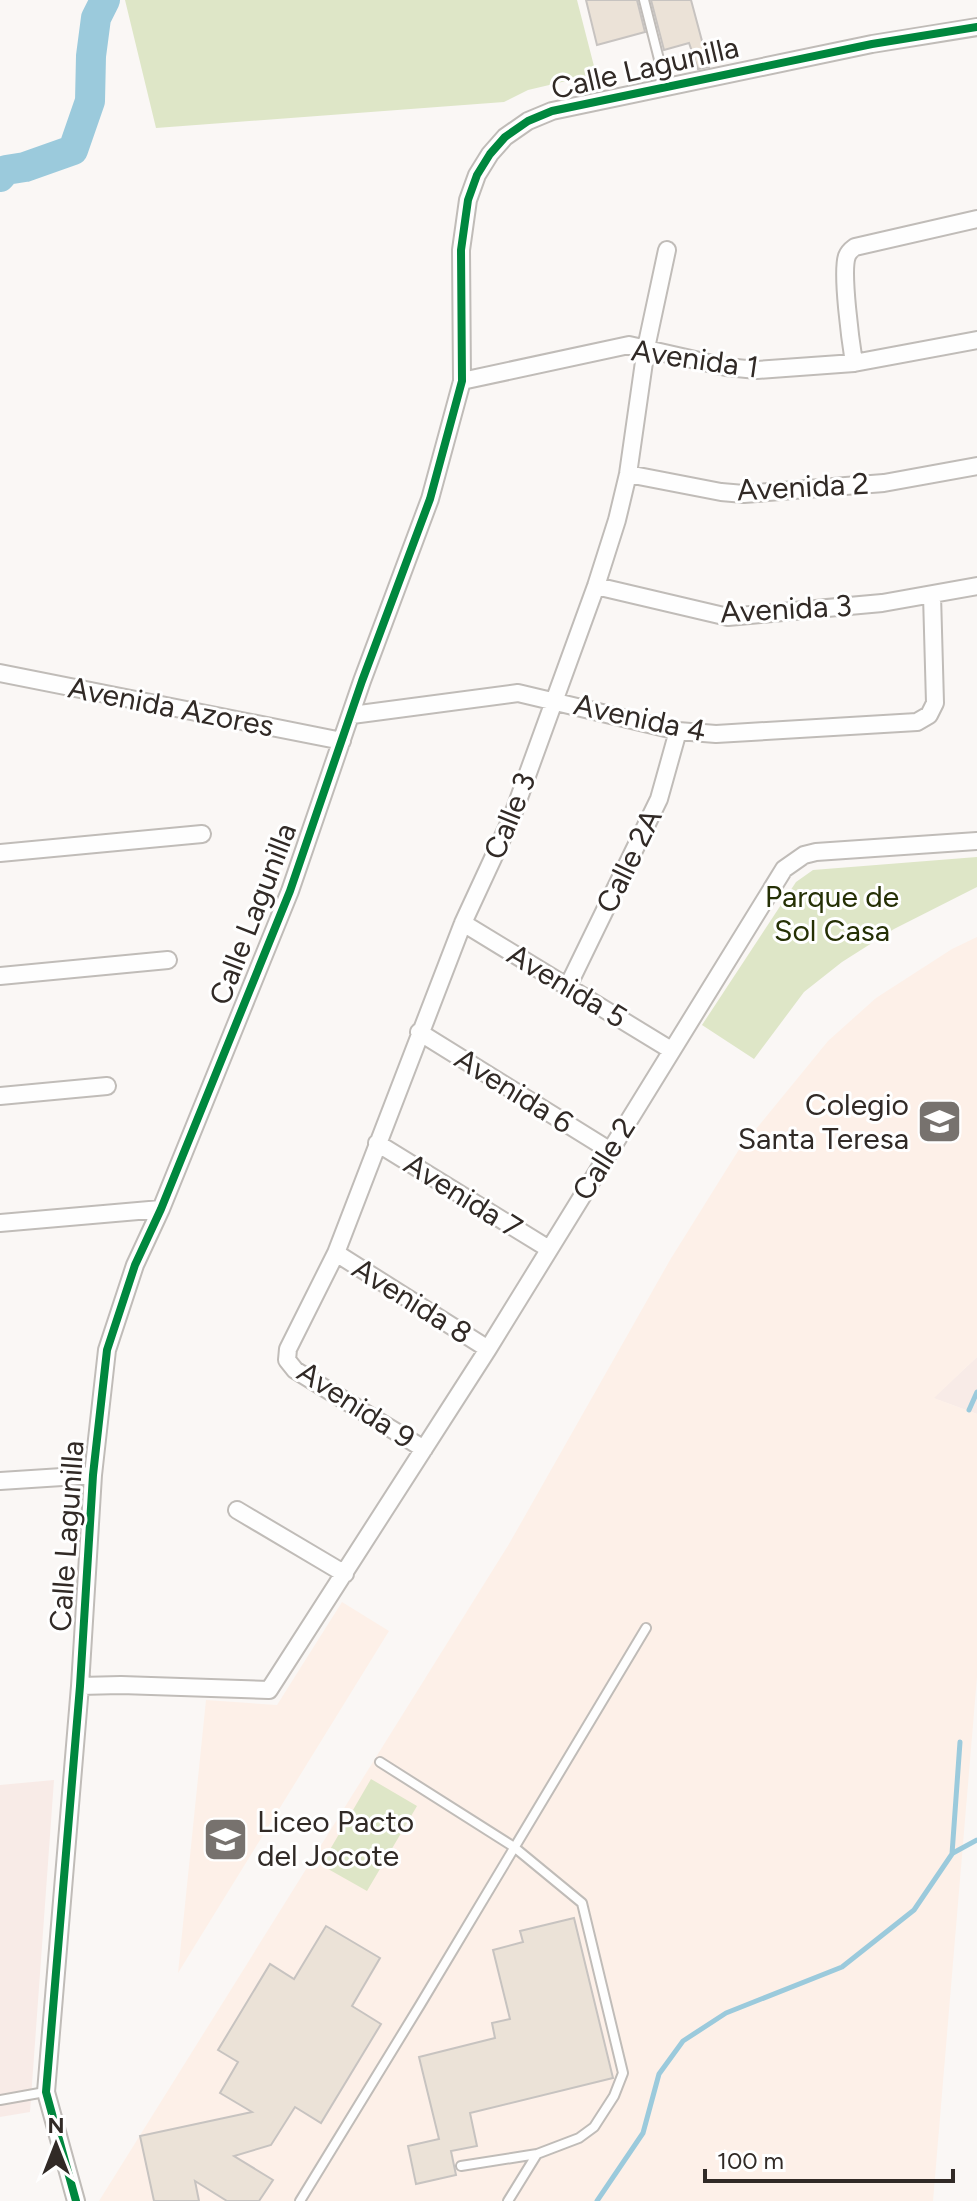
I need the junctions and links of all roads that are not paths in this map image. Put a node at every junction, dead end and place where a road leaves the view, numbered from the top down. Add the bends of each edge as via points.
1 (644, 0) edge
2 (977, 27) edge
3 (666, 87) junction
4 (977, 219) edge
5 (667, 250) dead end
6 (977, 340) edge
7 (646, 348) junction
8 (854, 363) junction
9 (462, 381) junction
10 (977, 466) edge
11 (628, 474) junction
12 (596, 586) junction
13 (977, 586) edge
14 (932, 595) junction
15 (0, 673) edge
16 (554, 699) junction
17 (352, 715) junction
18 (678, 731) junction
19 (342, 741) junction
20 (202, 834) dead end
21 (977, 841) edge
22 (0, 853) edge
23 (463, 923) junction
24 (168, 960) dead end
25 (0, 976) edge
26 (568, 986) junction
27 (419, 1032) junction
28 (671, 1050) junction
29 (107, 1086) dead end
30 (0, 1096) edge
31 (377, 1143) junction
32 (609, 1150) junction
33 (161, 1209) junction
34 (0, 1223) edge
35 (549, 1249) junction
36 (336, 1253) junction
37 (488, 1349) junction
38 (287, 1360) joint
39 (424, 1449) junction
40 (93, 1475) junction
41 (0, 1481) edge
42 (237, 1510) dead end
43 (345, 1574) junction
44 (646, 1628) dead end
45 (80, 1686) junction
46 (380, 1762) dead end
47 (514, 1847) junction
48 (46, 2092) junction
49 (0, 2100) edge
50 (537, 2154) junction
51 (461, 2166) dead end
52 (76, 2201) edge
53 (300, 2201) edge
54 (508, 2201) edge

1 - 3 lane
2 - 3 street, Calle Lagunilla
3 - 9 street, Calle Lagunilla via 552,111 528,121 490,154 477,175 463,221
4 - 8 street via 855,247 846,258
5 - 7 street, Calle 3
6 - 8 street, Avenida 1
7 - 8 street, Avenida 1 via 757,370
7 - 9 street, Avenida 1 via 629,345
7 - 11 street, Calle 3
9 - 17 street, Calle Lagunilla via 430,499
10 - 11 street, Avenida 2 via 884,483 744,494
11 - 12 street, Calle 3
12 - 14 street, Avenida 3 via 728,617
12 - 16 street, Calle 3
13 - 14 street, Avenida 3
14 - 18 street, Avenida 4 via 935,703 917,722 716,734
15 - 19 street, Avenida Azores
16 - 17 street, Avenida 4 via 518,693
16 - 18 street, Avenida 4
16 - 23 street, Calle 3 via 512,817
17 - 19 street, Calle Lagunilla
18 - 26 street, Calle 2A via 659,799
19 - 33 street, Calle Lagunilla via 290,891
20 - 22 street
21 - 28 street, Calle 2 via 804,855 784,869
23 - 26 street, Avenida 5
23 - 27 street, Calle 3
24 - 25 street
26 - 28 street, Avenida 5
27 - 31 street, Calle 3
27 - 32 street, Avenida 6
28 - 32 street, Calle 2
29 - 30 street
31 - 35 street, Avenida 7
31 - 36 street, Calle 3
32 - 35 street, Calle 2
33 - 34 street
33 - 40 street, Calle Lagunilla via 135,1265 107,1350
35 - 37 street, Calle 2
36 - 37 street, Avenida 8
36 - 38 street, Calle 3
37 - 39 street, Calle 2
38 - 39 street, Avenida 9 via 295,1370
39 - 43 street, Calle 2
40 - 41 street
40 - 45 street, Calle Lagunilla
42 - 43 street
43 - 45 street, Calle 2 via 269,1690
44 - 47 lane
45 - 48 street, Calle Lagunilla
46 - 47 lane
47 - 50 lane via 582,1903 623,2073 594,2127
47 - 53 lane
48 - 49 lane
48 - 52 street, Calle Lagunilla
50 - 51 lane
50 - 54 lane

